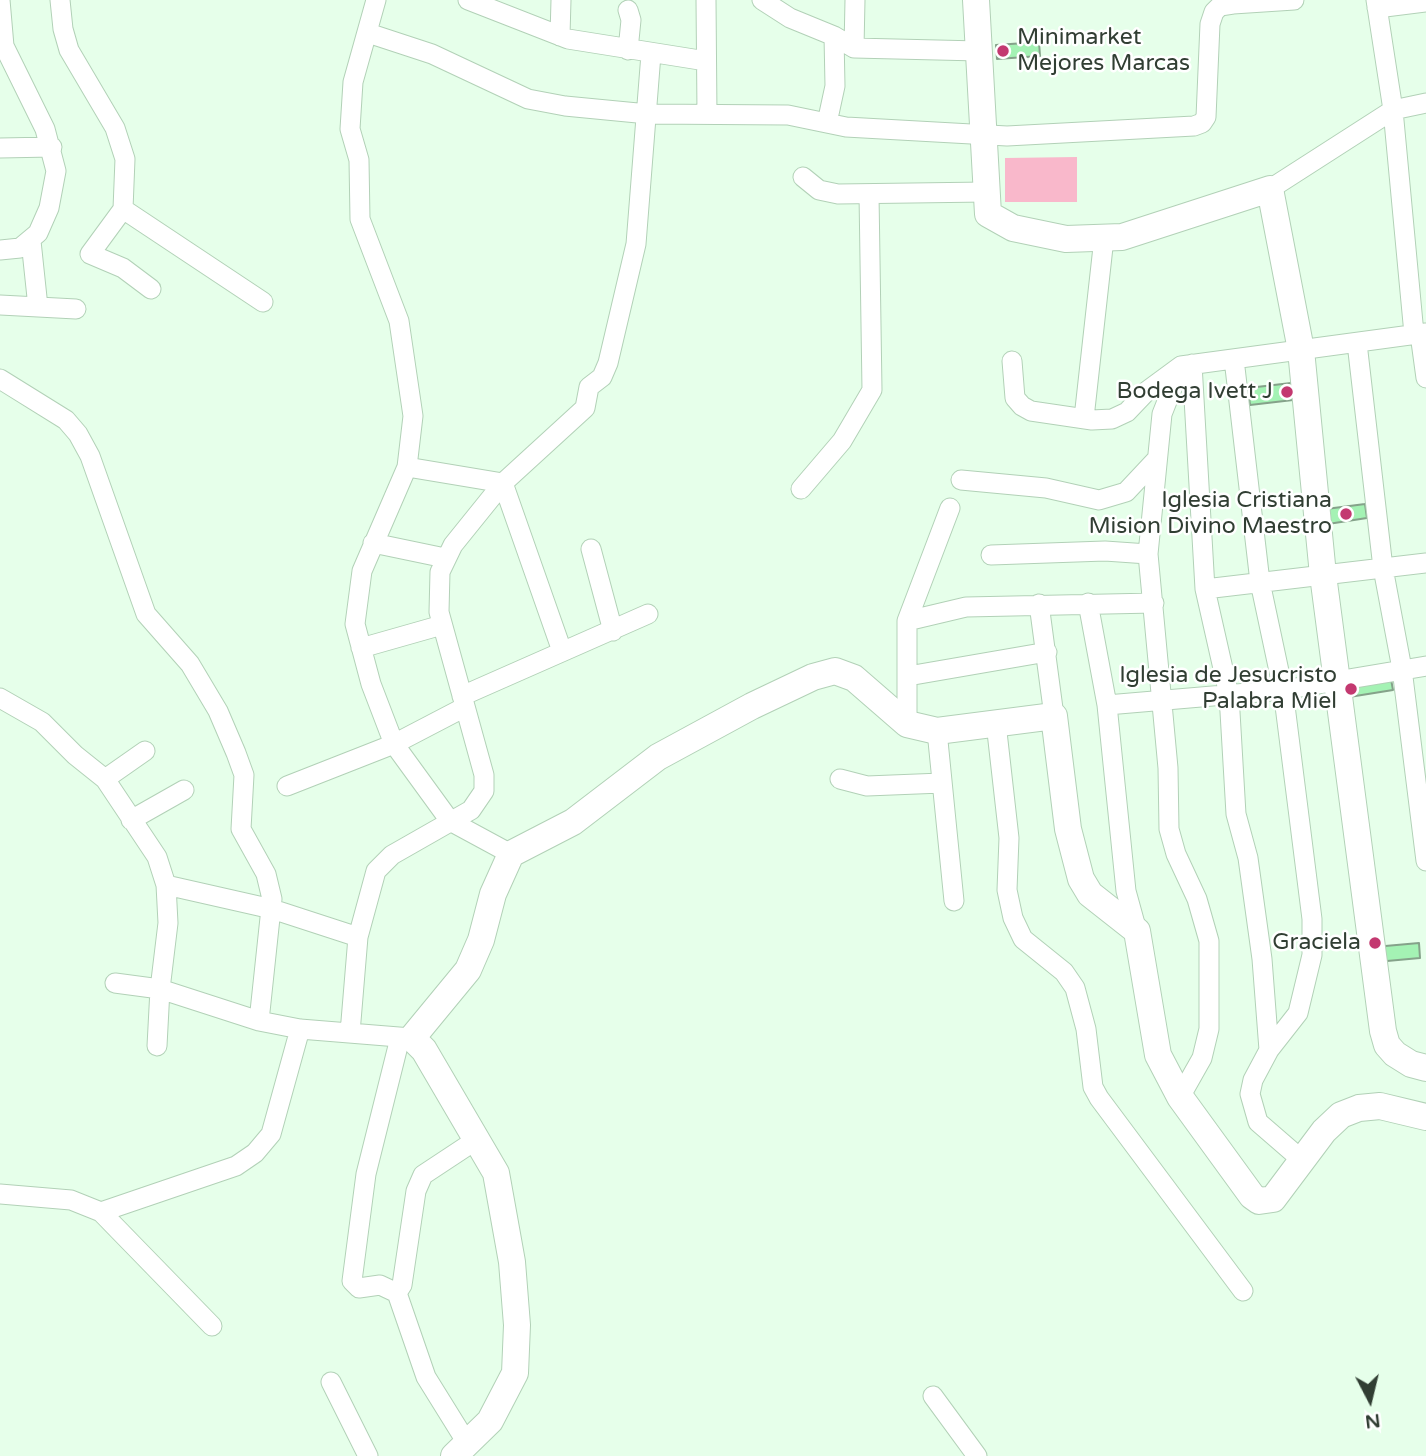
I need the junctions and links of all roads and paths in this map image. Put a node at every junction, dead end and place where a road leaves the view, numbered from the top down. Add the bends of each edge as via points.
1 (0, 0) edge
2 (61, 0) edge
3 (376, 0) edge
4 (468, 0) edge
5 (561, 0) edge
6 (706, 0) edge
7 (762, 0) edge
8 (855, 0) edge
9 (976, 0) edge
10 (1294, 0) edge
11 (1426, 2) edge
12 (1376, 4) edge
13 (0, 10) edge
14 (628, 10) dead end
15 (368, 33) junction
16 (560, 36) junction
17 (834, 36) junction
18 (854, 48) junction
19 (628, 50) junction
20 (979, 51) junction
21 (651, 54) junction
22 (706, 61) junction
23 (1426, 103) edge
24 (1393, 110) junction
25 (648, 114) junction
26 (707, 114) junction
27 (827, 123) junction
28 (985, 136) junction
29 (52, 147) junction
30 (0, 148) edge
31 (803, 177) dead end
32 (1270, 189) junction
33 (986, 192) junction
34 (869, 194) junction
35 (123, 209) junction
36 (1104, 238) junction
37 (31, 241) junction
38 (0, 250) edge
39 (151, 289) dead end
40 (263, 302) dead end
41 (0, 305) edge
42 (38, 307) junction
43 (76, 309) dead end
44 (1420, 333) edge
45 (1357, 343) junction
46 (1301, 350) junction
47 (1234, 359) junction
48 (1012, 361) dead end
49 (1186, 365) junction
50 (1426, 378) edge
51 (0, 379) edge
52 (1084, 418) junction
53 (1156, 460) junction
54 (407, 467) junction
55 (961, 480) dead end
56 (503, 483) junction
57 (801, 489) dead end
58 (950, 508) dead end
59 (373, 543) junction
60 (591, 550) dead end
61 (1148, 554) junction
62 (991, 555) dead end
63 (445, 558) junction
64 (1426, 563) edge
65 (1383, 568) junction
66 (1324, 575) junction
67 (1260, 582) junction
68 (1205, 589) junction
69 (1088, 603) junction
70 (1154, 603) junction
71 (1039, 604) junction
72 (648, 614) dead end
73 (907, 621) junction
74 (442, 625) junction
75 (613, 631) junction
76 (361, 648) junction
77 (562, 651) junction
78 (1047, 652) junction
79 (1426, 666) edge
80 (1402, 669) junction
81 (908, 676) junction
82 (1337, 679) junction
83 (1283, 690) junction
84 (1229, 695) junction
85 (0, 698) edge
86 (1160, 699) junction
87 (463, 701) junction
88 (1107, 705) junction
89 (1054, 716) junction
90 (996, 723) junction
91 (907, 724) junction
92 (937, 731) junction
93 (394, 744) junction
94 (145, 751) dead end
95 (106, 779) junction
96 (840, 779) dead end
97 (942, 783) junction
98 (287, 786) dead end
99 (184, 790) dead end
100 (131, 820) junction
101 (450, 821) junction
102 (511, 854) junction
103 (1426, 861) edge
104 (166, 885) junction
105 (954, 901) dead end
106 (272, 909) junction
107 (1137, 931) junction
108 (358, 937) junction
109 (116, 983) dead end
110 (160, 989) junction
111 (259, 1021) junction
112 (300, 1029) junction
113 (350, 1033) junction
114 (406, 1038) junction
115 (157, 1046) dead end
116 (1269, 1050) junction
117 (1426, 1068) edge
118 (1180, 1097) junction
119 (1426, 1117) edge
120 (476, 1140) junction
121 (1303, 1161) junction
122 (0, 1194) edge
123 (101, 1212) junction
124 (1243, 1291) dead end
125 (397, 1293) junction
126 (212, 1326) dead end
127 (331, 1382) dead end
128 (933, 1396) dead end
129 (461, 1450) edge
130 (368, 1456) edge
131 (977, 1456) edge

1 - 13 street
2 - 35 street via 69,50 115,128 125,159
3 - 15 street
4 - 16 street
5 - 16 street
6 - 22 street
7 - 17 street via 790,18
8 - 18 street
9 - 20 street
10 - 28 street via 1233,4 1214,12 1206,117 1194,127
11 - 12 street
12 - 24 street
13 - 29 street via 4,46
14 - 19 street
15 - 25 street via 432,54 528,99
15 - 54 street via 353,82 350,130 359,160 360,219 399,321 413,416
16 - 19 street
17 - 18 street
17 - 27 street via 835,86
18 - 20 street
19 - 21 street
20 - 28 street
21 - 22 street
21 - 25 street
22 - 26 street
23 - 24 street
24 - 32 street
24 - 44 street
25 - 26 street
25 - 56 street via 636,244 608,363 602,377 589,387 585,408
26 - 27 street via 788,115
27 - 28 street
28 - 33 street
29 - 30 street
29 - 37 street via 56,183 43,223
31 - 34 street via 820,190
32 - 36 street via 1122,237
32 - 46 street
33 - 34 street
33 - 36 street via 988,214 1013,228 1066,239
34 - 57 street via 872,390 842,442
35 - 39 street via 90,254 123,268
35 - 40 street
36 - 52 street
37 - 38 street via 20,248
37 - 42 street
41 - 42 street
42 - 43 street
44 - 45 street
44 - 50 street
45 - 46 street
45 - 65 street
46 - 47 street
46 - 66 street
47 - 49 street
47 - 67 street
48 - 52 street via 1015,398 1022,406
49 - 52 street via 1147,391 1127,412 1112,419
49 - 53 street via 1162,414
49 - 68 street
51 - 106 street via 66,421 84,444 146,614 190,664 236,753 244,775 241,829 266,874
53 - 55 street via 1126,492 1099,500 1046,488
53 - 61 street
54 - 56 street
54 - 59 street
56 - 63 street
56 - 77 street
58 - 73 street
59 - 63 street
59 - 76 street via 362,571 355,624
60 - 75 street
61 - 62 street
61 - 70 street
63 - 74 street via 438,587
64 - 65 street
65 - 66 street
65 - 80 street
66 - 67 street
66 - 82 street
67 - 68 street
67 - 83 street
68 - 84 street
69 - 70 street
69 - 71 street
69 - 88 street
70 - 86 street
71 - 73 street via 966,607
71 - 78 street
72 - 75 street
73 - 81 street
74 - 76 street
74 - 87 street
75 - 77 street
76 - 93 street
77 - 87 street
78 - 81 street
78 - 89 street
79 - 80 street
80 - 82 street
80 - 103 street
81 - 91 street
82 - 83 street
82 - 117 street via 1383,1031 1395,1054
83 - 84 street
83 - 116 street via 1312,919 1312,955 1298,1013
84 - 86 street
84 - 116 street via 1236,814 1248,858
85 - 95 street via 42,722
86 - 88 street
86 - 118 street via 1169,829 1209,941 1209,1030 1202,1058
87 - 93 street
87 - 101 street via 485,783 477,805
88 - 107 street via 1126,891
89 - 90 street
89 - 107 street via 1068,830 1081,879 1090,894
90 - 92 street
90 - 124 street via 1009,838 1007,890 1013,918 1023,939 1064,972 1075,988 1093,1087 1099,1098
91 - 92 street
91 - 102 street via 854,678 835,671 813,677 658,757 573,822
92 - 97 street
93 - 98 street
93 - 101 street
94 - 95 street
95 - 100 street
96 - 97 street via 867,786
97 - 105 street
99 - 100 street
100 - 104 street via 157,857
101 - 102 street
101 - 108 street via 383,862 372,879
102 - 114 street via 468,970
104 - 106 street
104 - 110 street via 168,923
106 - 108 street
106 - 111 street
107 - 118 street via 1152,1038
108 - 113 street
109 - 110 street
110 - 111 street
110 - 115 street
111 - 112 street
112 - 113 street
112 - 123 street via 271,1134 255,1153 236,1166
113 - 114 street
114 - 120 street via 424,1050
114 - 125 street via 366,1174 351,1278 359,1288 380,1285
116 - 121 street via 1253,1080 1252,1110 1258,1122
118 - 121 street via 1259,1201 1273,1199
119 - 121 street via 1380,1106 1359,1108 1341,1115 1324,1130
120 - 125 street via 423,1175
120 - 129 street via 496,1173 503,1206 517,1325 515,1373 490,1421
122 - 123 street via 71,1200
123 - 126 street
125 - 129 street via 426,1377
127 - 130 street
128 - 131 street

